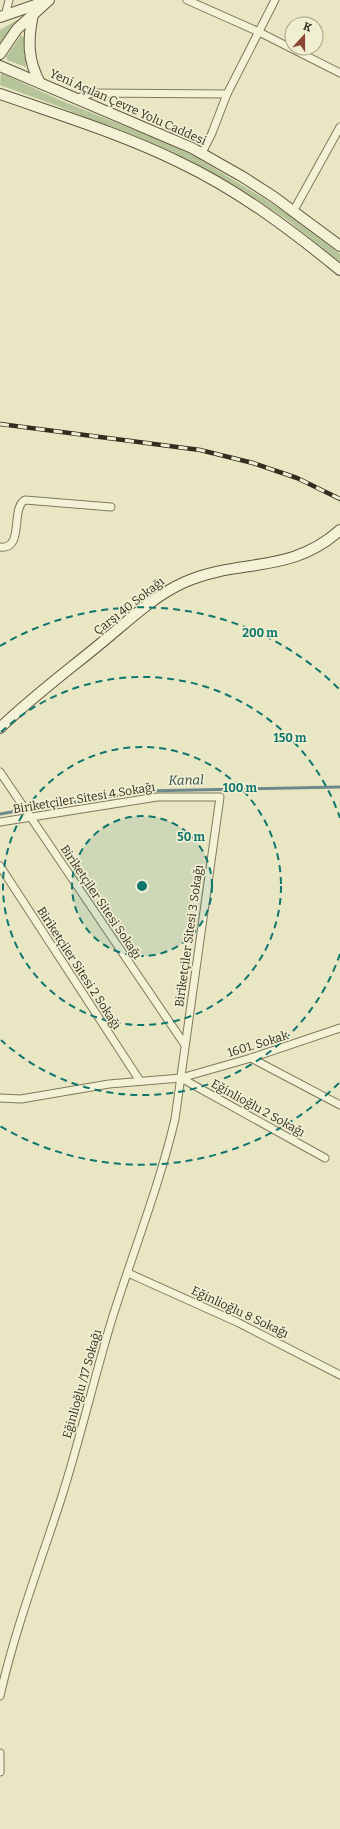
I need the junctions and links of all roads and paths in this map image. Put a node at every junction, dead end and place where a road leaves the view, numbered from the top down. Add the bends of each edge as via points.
1 (9, 0) edge
2 (49, 0) edge
3 (187, 0) edge
4 (275, 0) edge
5 (33, 14) junction
6 (2, 18) edge
7 (259, 32) junction
8 (0, 54) edge
9 (0, 66) edge
10 (340, 73) edge
11 (40, 83) junction
12 (0, 94) edge
13 (227, 94) junction
14 (75, 99) junction
15 (340, 127) edge
16 (202, 153) junction
17 (294, 210) junction
18 (340, 246) edge
19 (340, 270) edge
20 (112, 507) dead end
21 (340, 530) edge
22 (0, 547) edge
23 (0, 728) edge
24 (0, 772) edge
25 (220, 797) joint
26 (29, 817) junction
27 (0, 822) edge
28 (0, 866) edge
29 (340, 1028) edge
30 (185, 1045) junction
31 (251, 1058) junction
32 (181, 1078) junction
33 (140, 1081) junction
34 (0, 1098) edge
35 (340, 1105) edge
36 (325, 1158) dead end
37 (128, 1273) junction
38 (340, 1375) edge
39 (0, 1696) edge
40 (0, 1753) edge
41 (0, 1772) edge

1 - 6 street
2 - 5 main road
2 - 6 main road
3 - 7 street
4 - 7 street
5 - 8 main road via 17,29
5 - 11 main road via 28,40 29,52
7 - 10 street
7 - 13 street
9 - 11 main road, Yeni Açılan Çevre Yolu Caddesi
11 - 14 main road, Yeni Açılan Çevre Yolu Caddesi
12 - 19 main road via 78,121 180,162 272,217
13 - 14 street via 92,93
13 - 16 street
14 - 16 main road, Yeni Açılan Çevre Yolu Caddesi
15 - 17 street
16 - 17 main road, Yeni Açılan Çevre Yolu Caddesi
17 - 18 main road, Yeni Açılan Çevre Yolu Caddesi
20 - 22 street via 25,500 20,502 18,507 14,540 9,545
21 - 23 main road, Çarşı 40 Sokağı via 322,543 294,557 201,576 173,588 144,608
24 - 26 street, Biriketçiler Sitesi Sokağı
25 - 26 street, Biriketçiler Sitesi 4 Sokağı via 157,797
25 - 30 street, Biriketçiler Sitesi 3 Sokağı
26 - 27 street, Biriketçiler Sitesi 4 Sokağı
26 - 30 street, Biriketçiler Sitesi Sokağı
28 - 33 street, Biriketçiler Sitesi 2 Sokağı
29 - 31 street, 1601. Sokak
30 - 32 street, Biriketçiler Sitesi 3 Sokağı
31 - 32 street, 1601. Sokak
31 - 35 street
32 - 33 street, 1601. Sokak
32 - 36 street, Eğinlioğlu 2 Sokağı
32 - 37 street, Eğinlioğlu /17 Sokağı via 167,1154
33 - 34 street, 1601. Sokak via 92,1086 26,1099
37 - 38 street, Eğinlioğlu 8 Sokağı via 239,1323
37 - 39 street, Eğinlioğlu /17 Sokağı via 61,1497 15,1639
40 - 41 street

